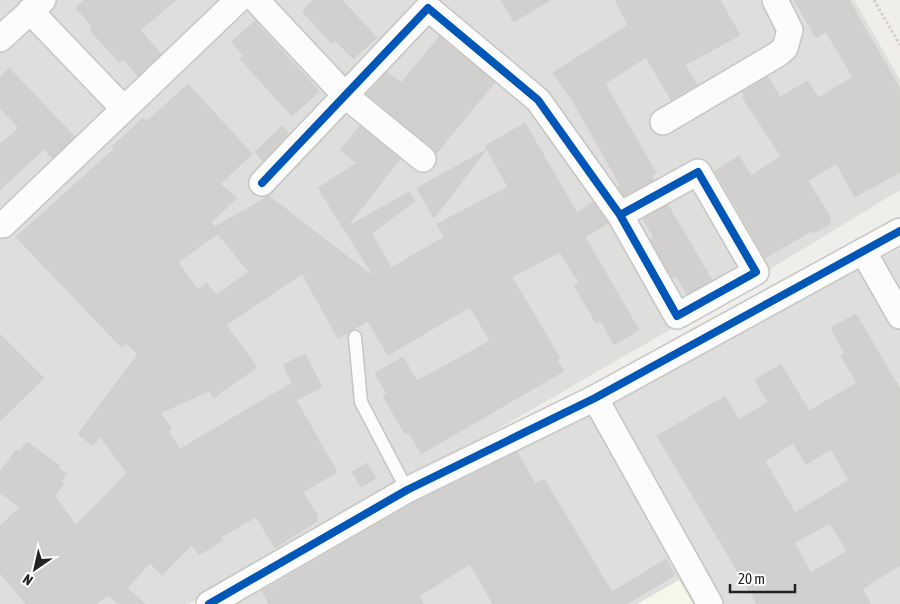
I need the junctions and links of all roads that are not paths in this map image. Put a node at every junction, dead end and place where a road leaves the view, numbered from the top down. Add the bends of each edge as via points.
1 (238, 0) edge
2 (256, 0) edge
3 (775, 0) edge
4 (36, 6) edge
5 (0, 39) edge
6 (346, 96) junction
7 (124, 109) junction
8 (663, 122) dead end
9 (423, 159) dead end
10 (262, 183) dead end
11 (620, 215) junction
12 (3, 225) dead end
13 (900, 231) edge
14 (863, 251) junction
15 (900, 316) edge
16 (356, 337) dead end
17 (595, 398) junction
18 (407, 490) junction
19 (209, 604) edge
20 (710, 604) edge

1 - 7 street
2 - 6 street
3 - 8 street via 790,30 785,48
4 - 5 street
4 - 7 street
6 - 9 street
6 - 10 street
6 - 11 street via 428,8 538,100
7 - 12 street
11 - 11 street via 677,316 756,272 698,172
13 - 14 street
14 - 15 street
14 - 17 street
16 - 18 lane via 361,402
17 - 18 street
17 - 20 street
18 - 19 street

